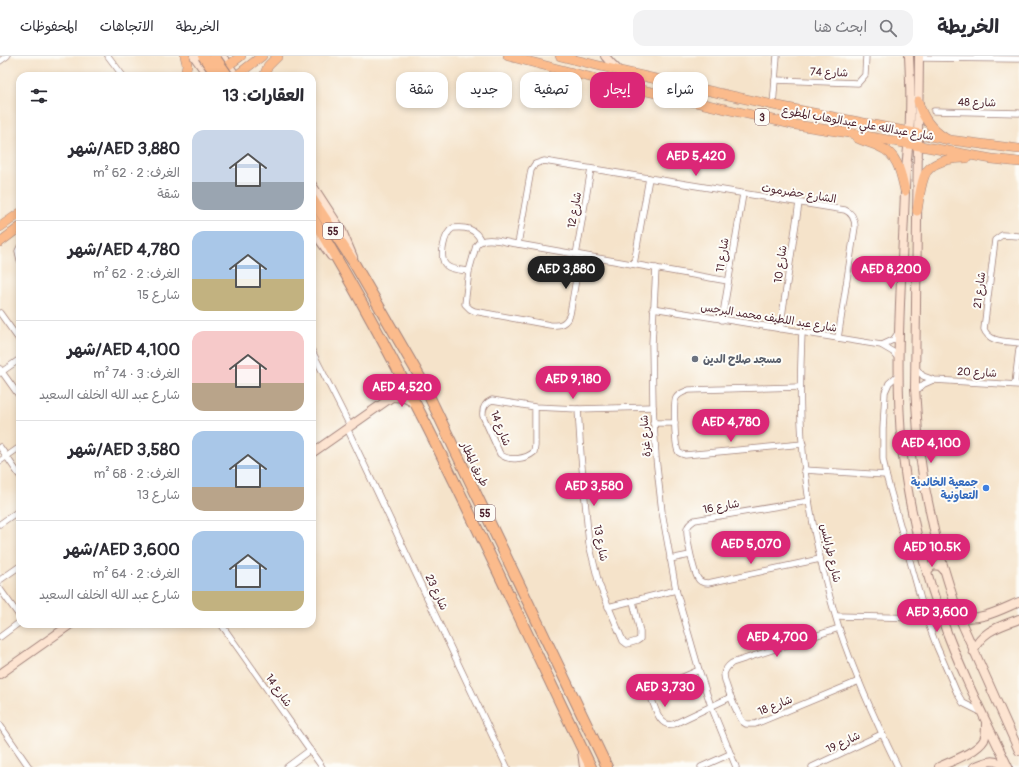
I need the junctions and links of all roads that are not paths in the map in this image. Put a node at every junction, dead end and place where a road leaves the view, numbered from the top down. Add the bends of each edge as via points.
1 (7, 56) edge
2 (108, 56) edge
3 (185, 56) edge
4 (194, 56) edge
5 (203, 56) edge
6 (214, 56) edge
7 (222, 56) edge
8 (241, 56) edge
9 (262, 56) edge
10 (278, 56) edge
11 (508, 56) edge
12 (560, 56) edge
13 (580, 56) edge
14 (605, 56) edge
15 (777, 56) edge
16 (866, 56) edge
17 (909, 56) edge
18 (919, 57) edge
19 (570, 59) junction
20 (1019, 59) edge
21 (0, 61) edge
22 (229, 65) junction
23 (620, 71) junction
24 (120, 72) edge
25 (186, 72) edge
26 (205, 72) edge
27 (214, 72) edge
28 (219, 72) edge
29 (225, 72) edge
30 (233, 72) edge
31 (241, 72) edge
32 (266, 72) edge
33 (775, 80) junction
34 (918, 101) junction
35 (773, 105) junction
36 (934, 112) dead end
37 (1019, 113) edge
38 (849, 133) junction
39 (913, 133) junction
40 (950, 140) junction
41 (913, 144) junction
42 (1019, 149) edge
43 (992, 159) junction
44 (1019, 162) edge
45 (591, 169) junction
46 (649, 178) junction
47 (316, 191) edge
48 (905, 191) junction
49 (742, 194) junction
50 (799, 203) junction
51 (316, 205) edge
52 (917, 211) junction
53 (16, 216) edge
54 (316, 224) edge
55 (0, 227) edge
56 (16, 230) edge
57 (316, 235) edge
58 (1019, 236) edge
59 (481, 241) junction
60 (0, 242) edge
61 (518, 244) junction
62 (578, 255) junction
63 (354, 263) junction
64 (634, 264) junction
65 (343, 268) junction
66 (656, 268) junction
67 (469, 271) junction
68 (728, 281) junction
69 (901, 291) junction
70 (916, 292) junction
71 (653, 308) junction
72 (0, 313) edge
73 (722, 320) junction
74 (780, 329) junction
75 (899, 331) junction
76 (802, 332) junction
77 (16, 335) edge
78 (838, 338) junction
79 (1019, 343) edge
80 (881, 345) junction
81 (1019, 349) edge
82 (898, 358) junction
83 (316, 359) edge
84 (16, 362) edge
85 (318, 363) joint
86 (915, 367) junction
87 (1, 371) edge
88 (399, 371) junction
89 (899, 374) junction
90 (934, 380) junction
91 (1017, 384) edge
92 (800, 387) junction
93 (16, 392) edge
94 (916, 392) junction
95 (392, 397) junction
96 (416, 404) junction
97 (535, 407) junction
98 (653, 407) junction
99 (578, 409) junction
100 (675, 422) junction
101 (653, 423) junction
102 (349, 427) junction
103 (802, 444) junction
104 (0, 447) edge
105 (16, 450) edge
106 (316, 450) edge
107 (6, 456) junction
108 (0, 461) edge
109 (16, 470) edge
110 (804, 470) junction
111 (886, 475) junction
112 (809, 501) junction
113 (16, 513) edge
114 (0, 524) edge
115 (480, 533) junction
116 (938, 549) junction
117 (922, 552) junction
118 (690, 555) junction
119 (670, 558) junction
120 (820, 559) junction
121 (16, 569) edge
122 (944, 570) junction
123 (927, 573) junction
124 (0, 580) edge
125 (0, 589) edge
126 (676, 590) junction
127 (523, 594) junction
128 (633, 601) junction
129 (1019, 602) edge
130 (608, 607) junction
131 (16, 611) edge
132 (988, 614) junction
133 (836, 616) junction
134 (926, 618) junction
135 (959, 618) junction
136 (1019, 619) edge
137 (16, 625) edge
138 (65, 628) edge
139 (224, 628) edge
140 (839, 628) junction
141 (995, 628) junction
142 (0, 637) edge
143 (973, 651) junction
144 (699, 670) junction
145 (0, 674) edge
146 (859, 681) junction
147 (731, 697) junction
148 (711, 706) junction
149 (982, 712) junction
150 (986, 722) junction
151 (0, 725) edge
152 (882, 734) junction
153 (580, 746) junction
154 (310, 750) junction
155 (1019, 751) edge
156 (968, 753) junction
157 (730, 754) junction
158 (29, 767) edge
159 (286, 767) edge
160 (322, 767) edge
161 (507, 767) edge
162 (584, 767) edge
163 (591, 767) edge
164 (607, 767) edge
165 (701, 767) edge
166 (736, 767) edge
167 (812, 767) edge
168 (898, 767) edge
169 (939, 767) edge
170 (975, 767) edge
171 (1007, 767) edge

1 - 21 street
2 - 24 street
3 - 25 main road
4 - 26 main road
5 - 27 highway, bridge
6 - 29 highway, bridge
7 - 22 main road
8 - 22 main road
9 - 31 main road
10 - 32 main road
11 - 38 main road, شارع عبدالله علي عبدالوهاب المطوع / 3 via 616,84 796,125
12 - 19 main road, شارع عبدالله علي عبدالوهاب المطوع / 3
13 - 19 main road
14 - 23 main road
15 - 33 street
16 - 33 street, شارع 74 via 865,75 858,83
17 - 39 main road
18 - 20 street
18 - 34 main road
19 - 23 main road, شارع عبدالله علي عبدالوهاب المطوع / 3
22 - 28 main road
22 - 30 main road
23 - 35 main road, شارع عبدالله علي عبدالوهاب المطوع / 3
33 - 35 street
34 - 39 main road
34 - 40 main road via 928,124
35 - 39 main road, شارع عبدالله علي عبدالوهاب المطوع / 3
36 - 37 street, شارع 48
38 - 41 main road, شارع عبدالله علي عبدالوهاب المطوع / 3
38 - 48 main road via 884,148 891,154 899,168
39 - 40 main road, شارع عبدالله علي عبدالوهاب المطوع / 3
39 - 41 main road
40 - 42 main road, شارع عبدالله علي عبدالوهاب المطوع / 3
41 - 43 main road, شارع عبدالله علي عبدالوهاب المطوع / 3
41 - 48 main road
41 - 52 main road
43 - 44 main road, شارع عبدالله علي عبدالوهاب المطوع / 3
43 - 52 main road via 954,159 935,165 924,176
45 - 46 street, الشارع حضرموت
45 - 61 street, الشارع حضرموت via 544,161 535,164 531,170
45 - 62 street, شارع 12
46 - 49 street, الشارع حضرموت
46 - 64 street
47 - 63 main road, طريق المطار via 342,231
48 - 69 main road
49 - 50 street, الشارع حضرموت
49 - 68 street, شارع 11
50 - 74 street, شارع 10
50 - 78 street, الشارع حضرموت via 845,210 854,220
51 - 63 highway, طريق المطار / 55
52 - 70 main road
53 - 55 main road
54 - 65 highway, 55
56 - 60 main road
57 - 65 main road via 332,258
58 - 79 street, شارع 21 via 1002,235 995,240 984,326 986,333 992,338
59 - 61 street
59 - 67 street via 476,246
59 - 67 street via 470,229 453,228 446,234 444,262 448,267
61 - 62 street
62 - 64 street
62 - 67 street via 570,314 568,320 560,325 470,309 465,301
63 - 127 highway, طريق المطار / 55 via 421,379
64 - 66 street
65 - 88 highway, 55
66 - 68 street
66 - 71 street, شارع غزة
68 - 73 street, شارع 11
69 - 70 main road via 909,286
69 - 75 main road
70 - 86 main road
71 - 73 street, شارع عبد اللطيف محمد البرجس
71 - 98 street, شارع غزة
72 - 77 street
73 - 74 street, شارع عبد اللطيف محمد البرجس
74 - 76 street, شارع عبد اللطيف محمد البرجس
75 - 80 street via 893,340
75 - 82 main road
76 - 78 street, شارع عبد اللطيف محمد البرجس
76 - 92 street, شارع طرابلس
78 - 80 street, شارع عبد اللطيف محمد البرجس
80 - 82 street, شارع عبد اللطيف محمد البرجس
81 - 91 street
82 - 89 main road
83 - 85 street, شارع 23
84 - 87 street
85 - 102 street, شارع 23
86 - 90 street, شارع 20 via 923,376
86 - 94 main road
87 - 93 street
88 - 95 main road via 398,387
88 - 96 highway, 55
89 - 111 street via 889,383 885,392 883,459
89 - 117 main road via 902,448
90 - 91 street, شارع 20
90 - 94 street via 924,384
92 - 100 street via 689,390 675,400
92 - 103 street, شارع طرابلس
94 - 116 main road via 919,448
95 - 96 main road via 405,398
95 - 102 main road
96 - 115 highway, 55
97 - 97 street, شارع 14 via 492,400 485,406 483,416 500,454 511,458 523,458 534,452
97 - 99 street, شارع 14
98 - 99 street, شارع 14
98 - 101 street, شارع غزة
99 - 130 street, شارع 13 via 589,544
100 - 101 street
100 - 103 street via 677,448 685,455
101 - 119 street, شارع غزة via 662,512
102 - 106 main road
102 - 161 street, شارع 23
103 - 110 street, شارع طرابلس
104 - 107 street
105 - 107 street
107 - 108 street
107 - 109 street
110 - 111 street
110 - 112 street, شارع طرابلس
111 - 134 street
112 - 118 street, شارع 16 via 695,520 689,524 687,530
112 - 120 street, شارع طرابلس
113 - 114 street
115 - 127 highway via 491,548 515,598 521,600
115 - 153 highway, 55
116 - 117 main road via 933,558 924,556
116 - 122 main road
117 - 123 main road
118 - 119 street
118 - 120 street, شارع 16 via 697,577 708,583
119 - 126 street, شارع غزة
120 - 133 street, شارع طرابلس
121 - 124 street
122 - 123 main road via 933,565
122 - 135 main road
123 - 149 main road via 948,634
125 - 131 street
126 - 128 street
126 - 144 street, شارع غزة
127 - 164 highway, طريق المطار / 55
128 - 130 street
128 - 130 street, شارع 13 via 640,636 637,642 627,644 622,641
129 - 132 main road
132 - 135 main road via 977,618
132 - 141 main road via 988,625
133 - 134 street
133 - 140 street, شارع طرابلس
134 - 149 street via 957,693 963,703
135 - 143 main road
136 - 141 main road
137 - 142 street
138 - 145 main road
139 - 154 street, شارع 14
140 - 146 street, شارع طرابلس
140 - 147 street via 727,667 724,673
141 - 143 main road via 982,637
143 - 155 main road
144 - 148 street, شارع غزة
144 - 148 street via 658,688 652,700 661,720 667,725
146 - 147 street, شارع 18 via 755,724 743,722
146 - 152 street, شارع طرابلس
147 - 148 street
148 - 157 street, شارع غزة
149 - 150 main road
150 - 156 main road via 984,740
150 - 171 main road
151 - 158 street
152 - 167 street, شارع 19
152 - 168 street, شارع طرابلس
153 - 162 main road
153 - 163 highway, 55
154 - 159 street
154 - 160 street, شارع 14
156 - 169 main road
156 - 170 main road via 976,757
157 - 165 street
157 - 166 street, شارع غزة
170 - 171 main road via 994,761

